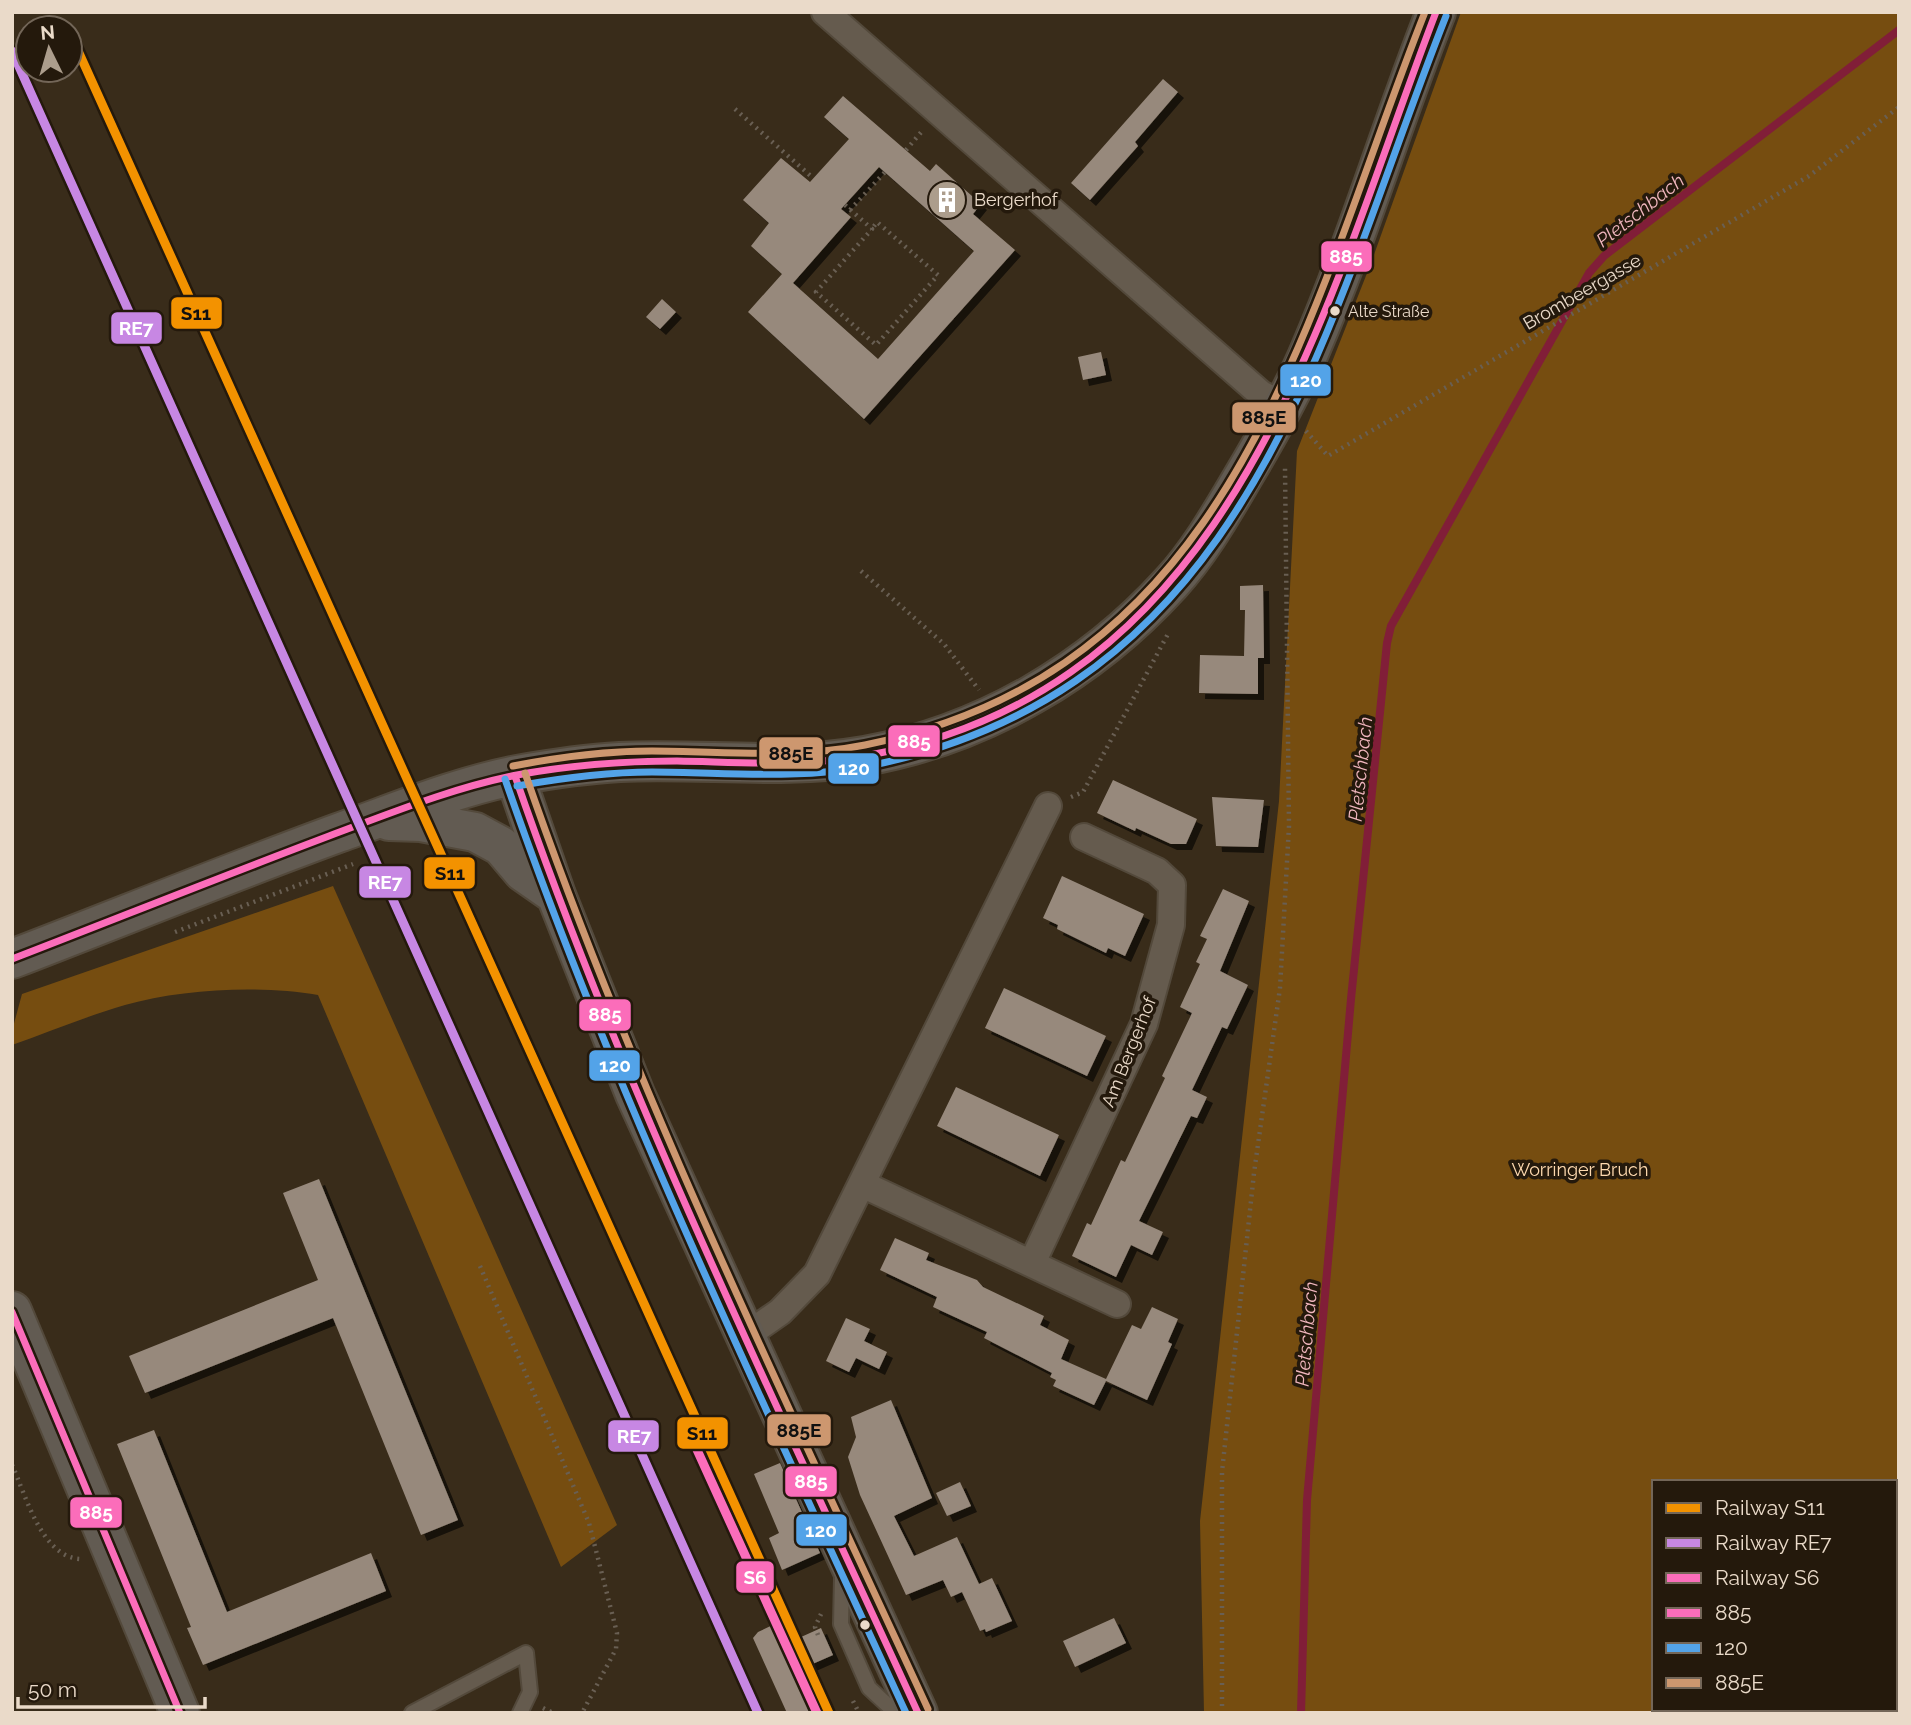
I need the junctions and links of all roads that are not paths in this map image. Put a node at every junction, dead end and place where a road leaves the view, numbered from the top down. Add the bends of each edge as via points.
1 (825, 12) edge
2 (1436, 12) edge
3 (1284, 406) junction
4 (515, 776) junction
5 (1048, 806) road end
6 (374, 820) junction
7 (1084, 837) dead end
8 (556, 895) junction
9 (12, 959) edge
10 (864, 1185) junction
11 (1032, 1263) junction
12 (1117, 1304) dead end
13 (12, 1311) edge
14 (747, 1335) junction
15 (852, 1566) junction
16 (180, 1713) edge
17 (412, 1713) edge
18 (520, 1713) edge
19 (895, 1713) edge
20 (918, 1713) edge

1 - 3 street via 1261,394
2 - 3 main road via 1312,348
3 - 4 main road via 1217,520 1173,581 1086,661 995,715 928,741 862,757 760,763 623,762
4 - 6 main road via 476,784
4 - 8 main road
5 - 10 street
6 - 8 main road via 421,822 475,832 501,846 523,872
6 - 9 main road
7 - 11 street, Am Bergerhof via 1157,871 1172,886 1171,925 1144,1024
8 - 14 main road via 635,1094
10 - 11 street
10 - 14 street via 817,1274 780,1312
11 - 12 street
13 - 16 main road
14 - 15 main road
15 - 19 lane via 842,1578 841,1624 869,1688
15 - 20 main road
17 - 18 lane via 526,1653 530,1692

